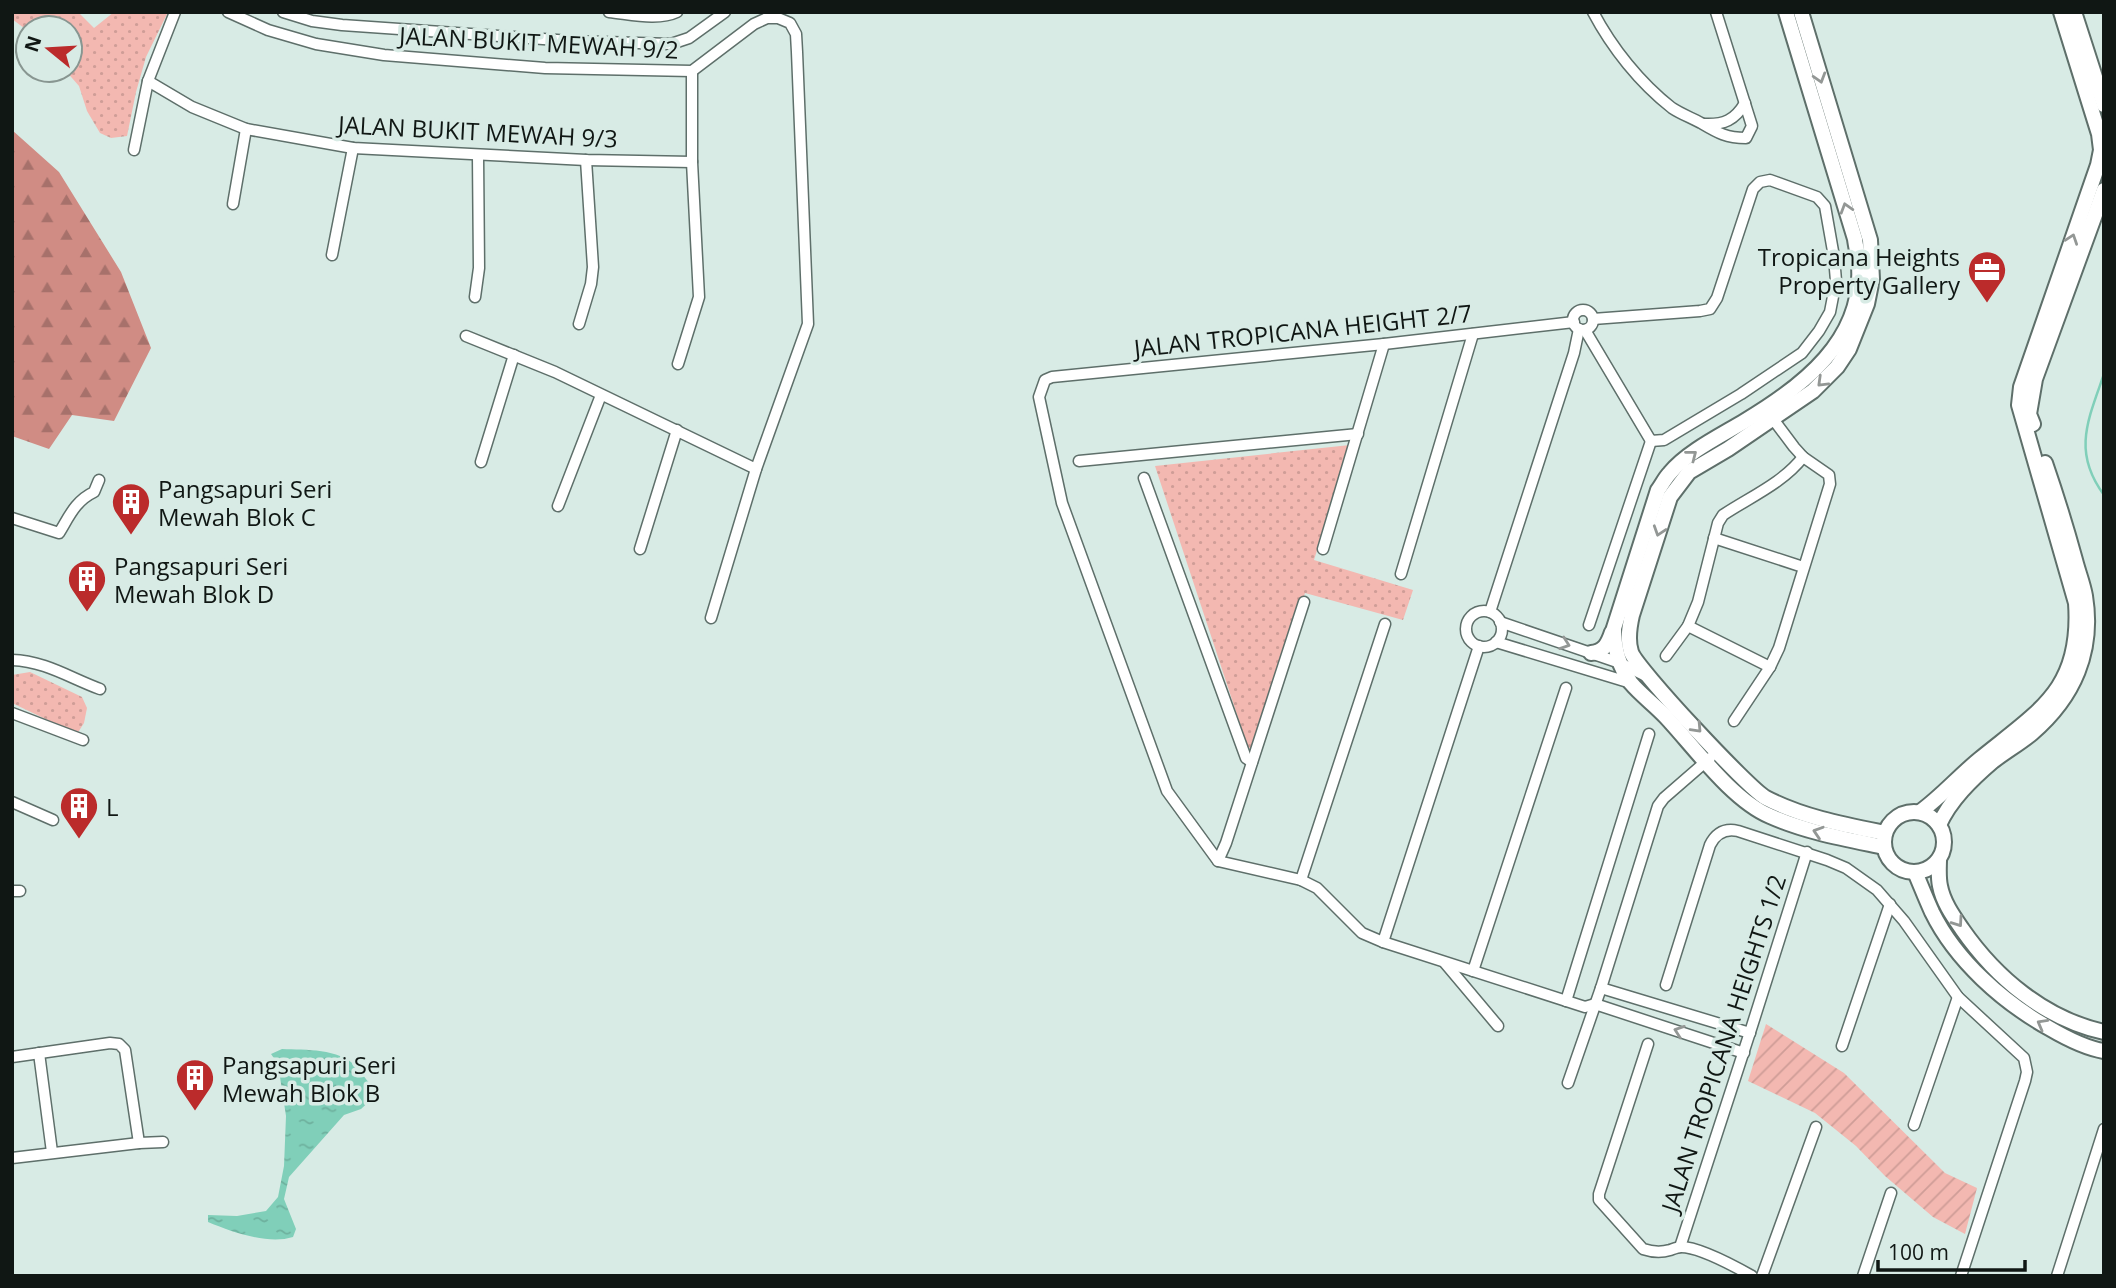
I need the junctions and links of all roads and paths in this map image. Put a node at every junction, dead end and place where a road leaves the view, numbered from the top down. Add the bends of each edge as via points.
1 (175, 12) edge
2 (228, 12) edge
3 (283, 12) edge
4 (609, 12) edge
5 (677, 12) edge
6 (725, 12) edge
7 (1593, 12) edge
8 (1716, 12) edge
9 (1786, 12) edge
10 (1801, 12) edge
11 (2061, 12) edge
12 (2074, 12) edge
13 (692, 71) junction
14 (148, 81) junction
15 (1745, 103) junction
16 (2104, 105) edge
17 (1703, 124) junction
18 (246, 129) junction
19 (353, 148) junction
20 (134, 150) dead end
21 (478, 156) junction
22 (586, 160) junction
23 (692, 162) junction
24 (2104, 190) edge
25 (233, 204) dead end
26 (332, 255) dead end
27 (475, 297) dead end
28 (1593, 319) junction
29 (579, 324) dead end
30 (1579, 327) junction
31 (1474, 334) junction
32 (466, 336) dead end
33 (1384, 344) junction
34 (1597, 350) junction
35 (1574, 353) junction
36 (514, 355) junction
37 (678, 363) dead end
38 (601, 395) junction
39 (1773, 419) junction
40 (677, 430) junction
41 (1358, 434) junction
42 (1651, 441) junction
43 (1802, 457) junction
44 (1079, 461) dead end
45 (481, 462) dead end
46 (756, 469) junction
47 (1144, 478) dead end
48 (99, 480) dead end
49 (558, 506) dead end
50 (12, 518) edge
51 (1714, 538) junction
52 (640, 549) dead end
53 (1323, 549) dead end
54 (1803, 567) junction
55 (1401, 574) dead end
56 (1304, 602) dead end
57 (1490, 612) junction
58 (711, 618) dead end
59 (1500, 622) junction
60 (1385, 624) dead end
61 (1589, 625) dead end
62 (1688, 626) junction
63 (1614, 628) junction
64 (1496, 642) junction
65 (1479, 646) junction
66 (1591, 653) junction
67 (1665, 656) dead end
68 (12, 660) edge
69 (1620, 663) junction
70 (1770, 667) junction
71 (1649, 679) junction
72 (1631, 683) junction
73 (1566, 688) dead end
74 (100, 689) dead end
75 (12, 713) edge
76 (1734, 721) dead end
77 (1649, 734) dead end
78 (83, 740) dead end
79 (1717, 750) junction
80 (1706, 761) junction
81 (1252, 762) junction
82 (12, 802) edge
83 (1920, 812) junction
84 (53, 820) dead end
85 (1939, 825) junction
86 (1884, 840) junction
87 (1807, 852) junction
88 (1939, 859) junction
89 (1218, 861) junction
90 (1916, 872) junction
91 (1301, 880) junction
92 (1890, 904) junction
93 (1383, 942) junction
94 (1444, 962) junction
95 (1473, 971) junction
96 (1666, 985) dead end
97 (1601, 988) junction
98 (1958, 998) junction
99 (1566, 1001) junction
100 (1595, 1004) junction
101 (1657, 1005) junction
102 (1651, 1022) junction
103 (1498, 1026) dead end
104 (2104, 1032) edge
105 (1750, 1033) junction
106 (1648, 1044) dead end
107 (1842, 1046) dead end
108 (2104, 1051) edge
109 (39, 1053) junction
110 (1744, 1053) junction
111 (12, 1057) edge
112 (1568, 1083) dead end
113 (1914, 1125) dead end
114 (1816, 1127) dead end
115 (2104, 1129) edge
116 (163, 1142) dead end
117 (139, 1143) junction
118 (52, 1152) junction
119 (12, 1158) edge
120 (1891, 1193) dead end
121 (1680, 1247) junction
122 (1752, 1276) edge
123 (1762, 1276) edge
124 (1863, 1276) edge
125 (1961, 1276) edge
126 (2057, 1276) edge

1 - 14 street
2 - 13 street, JALAN BUKIT MEWAH 9/2 via 316,44 384,55 545,68
3 - 6 street via 342,25 671,44 689,38
4 - 5 street via 654,16
7 - 17 street via 1640,78 1674,109
8 - 15 street
63 -> 9 street via 1658,490 1671,471 1797,387 1839,343 1852,313 1859,267 1855,239
10 -> 39 street via 1870,240 1872,279 1867,304 1837,367
83 -> 11 street via 2043,708 2059,690 2074,651 2076,603 2020,405 2021,387 2101,150
12 - 16 street
13 - 23 street
13 - 46 street, JALAN BUKIT MEWAH 9/2 via 767,18 790,23 796,34 808,324
14 - 18 street, JALAN BUKIT MEWAH 9/3 via 192,107
14 - 20 street
15 - 17 street via 1731,120
15 - 17 street via 1752,126 1746,138 1731,138
18 - 19 street, JALAN BUKIT MEWAH 9/3
18 - 25 street
19 - 21 street, JALAN BUKIT MEWAH 9/3
19 - 26 street
21 - 22 street, JALAN BUKIT MEWAH 9/3
21 - 27 street
22 - 23 street, JALAN BUKIT MEWAH 9/3
22 - 29 street via 593,267
23 - 37 street via 699,297
24 - 85 street via 2035,379 2029,414 2085,595 2083,655 2069,691 2053,711 1968,785
28 - 30 street via 1592,325
28 - 30 street, JALAN TROPICANA HEIGHT 2/7 via 1588,312 1576,313
28 - 42 street via 1710,309 1753,189 1760,181 1770,180 1817,197 1825,206 1836,281 1830,312 1819,331 1802,353 1741,394 1664,440
30 - 31 street, JALAN TROPICANA HEIGHT 2/7
30 - 34 street
30 - 35 street
31 - 33 street, JALAN TROPICANA HEIGHT 2/7
31 - 55 street
32 - 36 street
33 - 41 street
33 - 89 street, JALAN TROPICANA HEIGHT 2/7 via 1052,377 1041,388 1039,397 1062,503 1167,791
34 - 35 street
34 - 42 street
35 - 57 street
36 - 38 street
36 - 45 street
38 - 40 street
38 - 49 street
39 - 43 street
39 -> 71 street via 1689,472 1670,497 1629,629 1632,654
40 - 46 street
40 - 52 street
41 - 44 street
41 - 53 street
42 - 61 street
43 - 51 street via 1784,477 1723,515
43 - 54 street via 1829,475 1830,484
46 - 58 street
47 - 81 street via 1246,758
48 - 50 street via 93,492 76,504 59,533
51 - 54 street
51 - 62 street
54 - 70 street
56 - 81 street
57 - 59 street
57 - 65 street via 1474,615 1467,624 1467,635
59 - 64 street via 1502,632
59 -> 66 street
60 - 91 street
62 - 67 street
62 - 70 street
63 - 66 street via 1604,648
63 - 69 street
64 - 65 street
64 - 72 street
65 - 93 street
66 - 69 street
68 - 74 street via 45,664
69 - 71 street
69 - 72 street
70 - 76 street
71 -> 79 street
72 - 80 street
73 - 95 street
75 - 78 street
77 - 99 street
79 - 80 street
79 - 86 street via 1764,797
86 -> 80 street via 1829,835 1770,817 1745,803
80 - 97 street via 1658,806
81 - 89 street
82 - 84 street
83 - 85 street
83 - 86 street via 1905,813 1892,821
85 - 88 street via 1943,836
86 - 90 street via 1886,854 1895,866
87 - 92 street via 1846,868
87 - 96 street via 1733,830 1714,837
87 - 105 street, JALAN TROPICANA HEIGHTS 1/2
88 - 90 street
88 -> 104 street via 1940,886 1948,908 1985,959 2059,1017
89 - 91 street
108 -> 90 street via 2068,1039 2031,1018 1983,979 1949,940
91 - 93 street via 1317,888 1362,933
92 - 98 street
92 - 107 street
93 - 94 street
94 - 95 street
94 - 103 street
95 - 99 street
97 - 100 street
97 - 101 street
98 - 113 street
98 - 125 street via 2024,1059 2027,1072
99 - 100 street via 1585,1007
100 - 102 street
100 - 112 street
101 - 102 street
101 - 105 street
110 -> 102 street
105 - 110 street, JALAN TROPICANA HEIGHTS 1/2
106 - 121 street via 1599,1200 1643,1249 1653,1252
109 - 111 street
109 - 117 street via 119,1044 125,1050
109 - 118 street
110 - 121 street, JALAN TROPICANA HEIGHTS 1/2
114 - 123 street
115 - 126 street
116 - 117 street
117 - 118 street
118 - 119 street
120 - 124 street
121 - 122 street via 1725,1261

